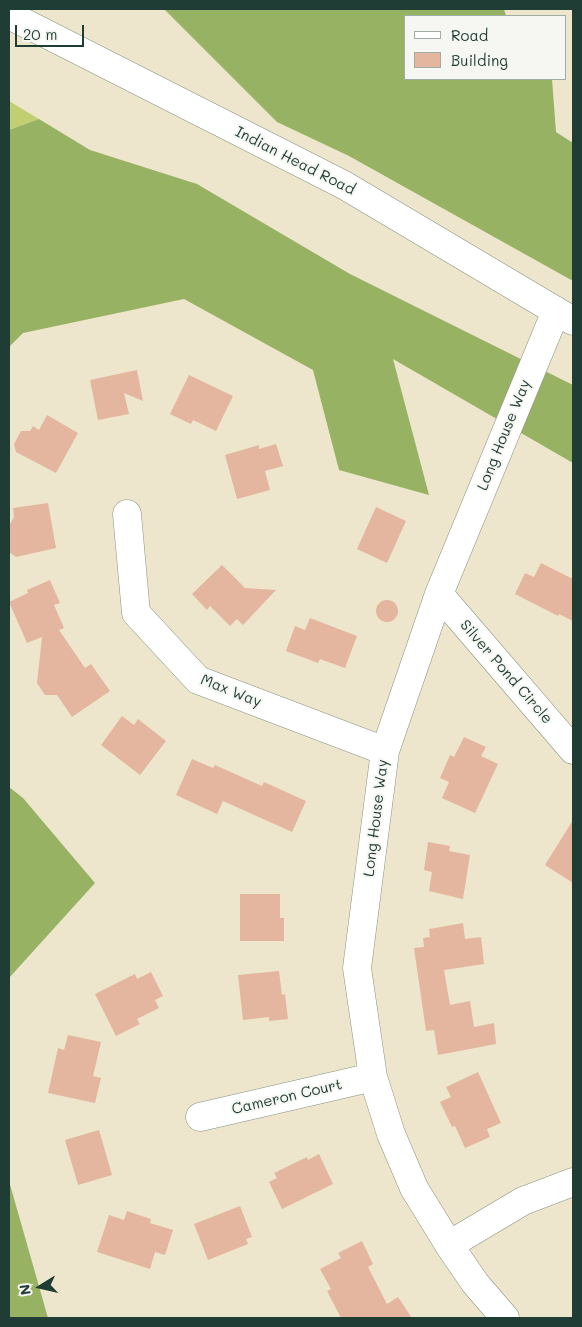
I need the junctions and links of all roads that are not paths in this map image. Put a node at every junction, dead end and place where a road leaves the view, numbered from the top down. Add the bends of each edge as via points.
1 (9, 15) edge
2 (564, 316) edge
3 (128, 514) dead end
4 (439, 594) junction
5 (573, 750) edge
6 (385, 751) junction
7 (373, 1077) junction
8 (200, 1117) dead end
9 (573, 1182) edge
10 (449, 1245) junction
11 (505, 1318) edge

1 - 2 street, Indian Head Road via 344,185
2 - 4 street, Long House Way
3 - 6 street, Max Way via 136,613 198,680
4 - 5 street, Silver Pond Circle
4 - 6 street, Long House Way
6 - 7 street, Long House Way via 357,968
7 - 8 street, Cameron Court
7 - 10 street, Long House Way via 391,1134 414,1188
9 - 10 street via 523,1201
10 - 11 street, Long House Way

